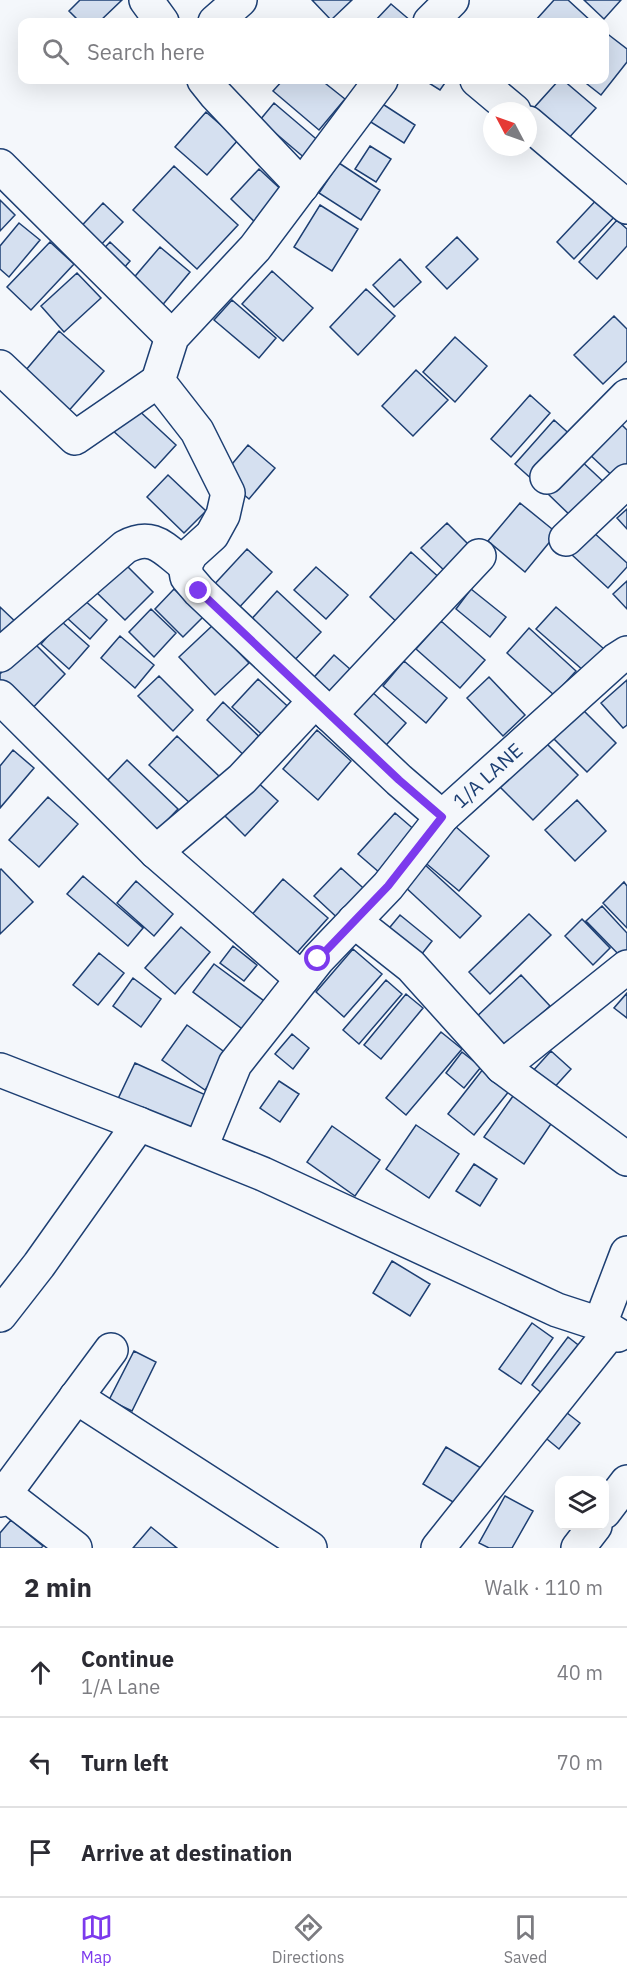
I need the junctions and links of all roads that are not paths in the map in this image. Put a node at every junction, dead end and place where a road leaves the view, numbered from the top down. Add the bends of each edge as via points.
1 (146, 0) edge
2 (240, 0) edge
3 (452, 0) edge
4 (159, 18) edge
5 (220, 18) edge
6 (434, 18) edge
7 (207, 84) edge
8 (378, 84) edge
9 (482, 84) edge
10 (503, 102) edge
11 (537, 130) edge
12 (0, 166) edge
13 (302, 186) junction
14 (626, 203) edge
15 (172, 337) junction
16 (0, 367) edge
17 (158, 381) junction
18 (627, 396) edge
19 (547, 477) dead end
20 (627, 481) edge
21 (566, 539) dead end
22 (478, 556) dead end
23 (185, 565) junction
24 (627, 653) edge
25 (0, 655) edge
26 (0, 697) edge
27 (323, 708) junction
28 (442, 817) junction
29 (156, 852) junction
30 (354, 921) junction
31 (627, 967) edge
32 (302, 980) junction
33 (502, 1067) junction
34 (0, 1070) edge
35 (139, 1124) junction
36 (201, 1147) junction
37 (627, 1159) edge
38 (627, 1253) edge
39 (0, 1315) edge
40 (613, 1332) edge
41 (111, 1350) dead end
42 (76, 1397) junction
43 (627, 1482) edge
44 (2, 1497) edge
45 (609, 1505) edge
46 (592, 1530) edge
47 (75, 1548) edge
48 (310, 1548) edge
49 (438, 1548) edge
50 (578, 1548) edge

1 - 4 street
2 - 5 street
3 - 6 street
7 - 13 street
8 - 13 street
9 - 10 street
11 - 14 street
12 - 15 street
13 - 15 street via 255,248
15 - 17 street
16 - 17 street via 75,438
17 - 23 street via 197,431 228,493 223,515 212,535
18 - 19 street
20 - 21 street
22 - 27 street
23 - 25 street via 155,541 137,541 125,547
23 - 27 street via 187,577 199,591
24 - 28 street, 1/A LANE
26 - 29 street
27 - 28 street
27 - 29 street
28 - 30 street, 1/A LANE via 388,886
29 - 32 street
30 - 32 street, 1/A LANE
30 - 33 street via 411,966
31 - 33 street
32 - 36 street, 1/A LANE via 236,1064
33 - 37 street
34 - 35 street
35 - 36 street
35 - 39 street
36 - 40 street
38 - 40 street
40 - 49 street
41 - 42 street
42 - 44 street
42 - 48 street
43 - 45 street
44 - 47 street
46 - 50 street

